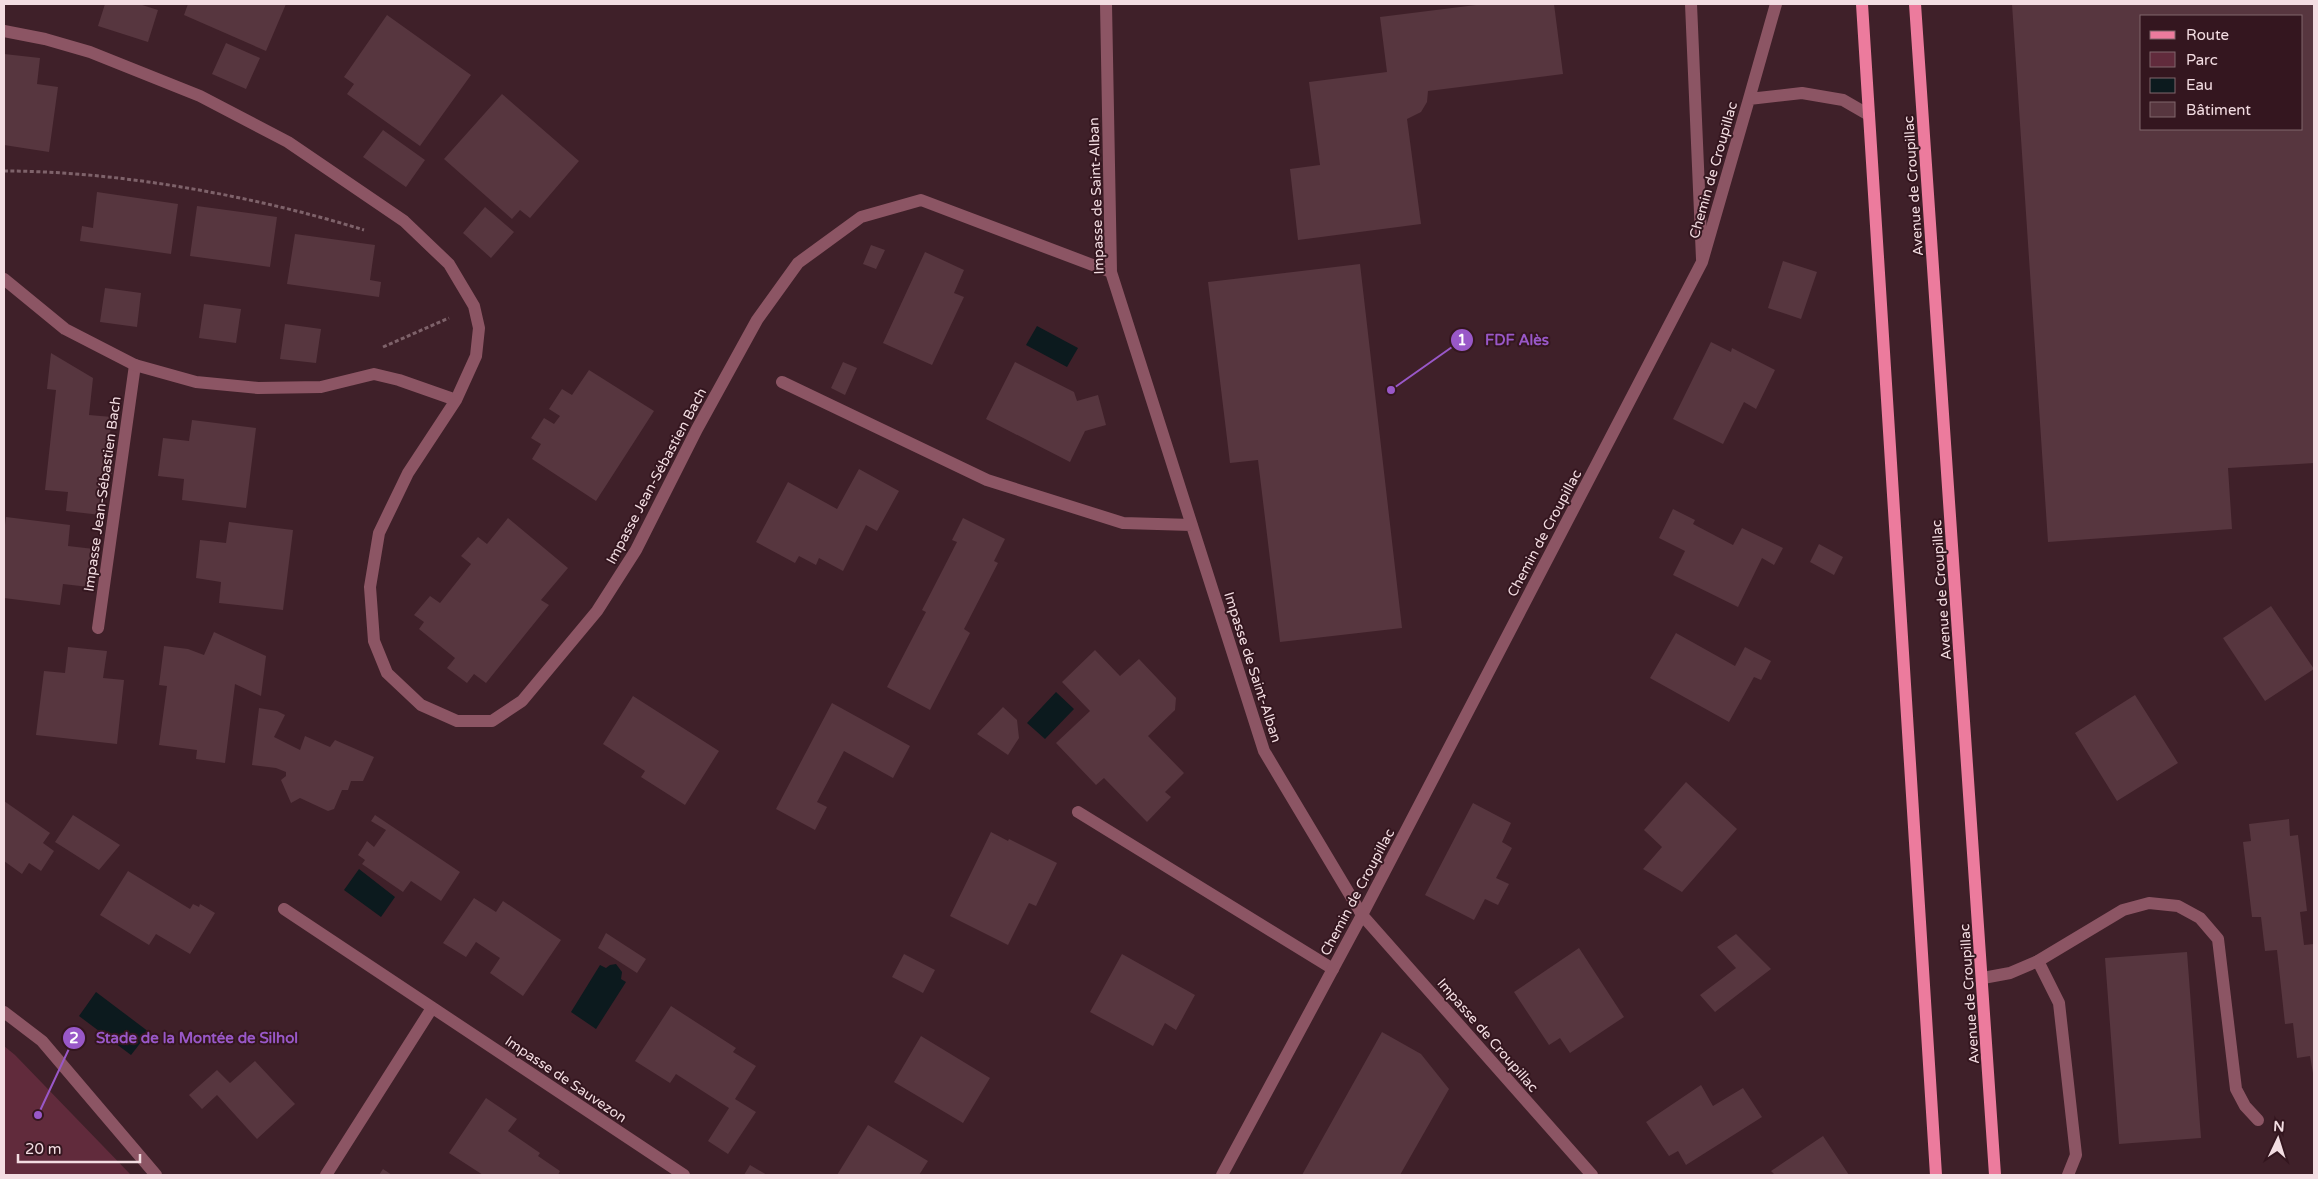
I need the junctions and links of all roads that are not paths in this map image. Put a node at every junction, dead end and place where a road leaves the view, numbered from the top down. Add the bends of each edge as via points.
1 (1106, 4) edge
2 (1691, 4) edge
3 (1776, 4) edge
4 (1862, 4) edge
5 (1915, 4) edge
6 (4, 31) edge
7 (1749, 99) junction
8 (1869, 114) junction
9 (1702, 262) junction
10 (1111, 272) junction
11 (4, 279) edge
12 (136, 365) junction
13 (782, 382) dead end
14 (456, 400) junction
15 (1192, 525) junction
16 (98, 628) dead end
17 (1078, 812) dead end
18 (284, 909) dead end
19 (1362, 915) junction
20 (2038, 961) junction
21 (1333, 969) junction
22 (1983, 978) junction
23 (432, 1008) junction
24 (4, 1012) edge
25 (2258, 1120) dead end
26 (156, 1175) edge
27 (326, 1175) edge
28 (684, 1175) edge
29 (1222, 1175) edge
30 (1592, 1175) edge
31 (1936, 1175) edge
32 (1995, 1175) edge
33 (2068, 1175) edge

1 - 10 street, Impasse de Saint-Alban
2 - 9 street
3 - 7 street, Chemin de Croupillac
4 - 8 main road
5 - 22 main road, Avenue de Croupillac
6 - 14 street, Impasse Jean-Sébastien Bach via 90,52 200,96 288,142 404,222 449,264 474,306 479,328 476,356
7 - 8 street, Chemin de Croupillac via 1802,94 1843,100
7 - 9 street, Chemin de Croupillac
8 - 31 main road
9 - 19 street, Chemin de Croupillac
10 - 14 street, Impasse Jean-Sébastien Bach via 921,200 861,216 798,263 757,320 636,550 597,611 522,701 492,721 457,721 421,705 387,673 374,641 370,587 379,533 408,473
10 - 15 street, Impasse de Saint-Alban
11 - 12 street via 65,329
12 - 14 street via 196,382 258,388 320,387 374,374
12 - 16 street, Impasse Jean-Sébastien Bach
13 - 15 street via 987,480 1123,523
15 - 19 street, Impasse de Saint-Alban via 1264,751
17 - 21 street, Chemin de Croupillac
18 - 23 street, Impasse de Sauvezon
19 - 21 street, Chemin de Croupillac
19 - 30 street, Impasse de Croupillac
20 - 22 street via 2010,973
20 - 25 street via 2123,910 2149,903 2178,906 2200,918 2218,940 2236,1089
20 - 33 street via 2059,1003 2076,1154
21 - 29 street, Chemin de Croupillac
22 - 32 main road, Avenue de Croupillac
23 - 27 street
23 - 28 street, Impasse de Sauvezon
24 - 26 street via 42,1041

